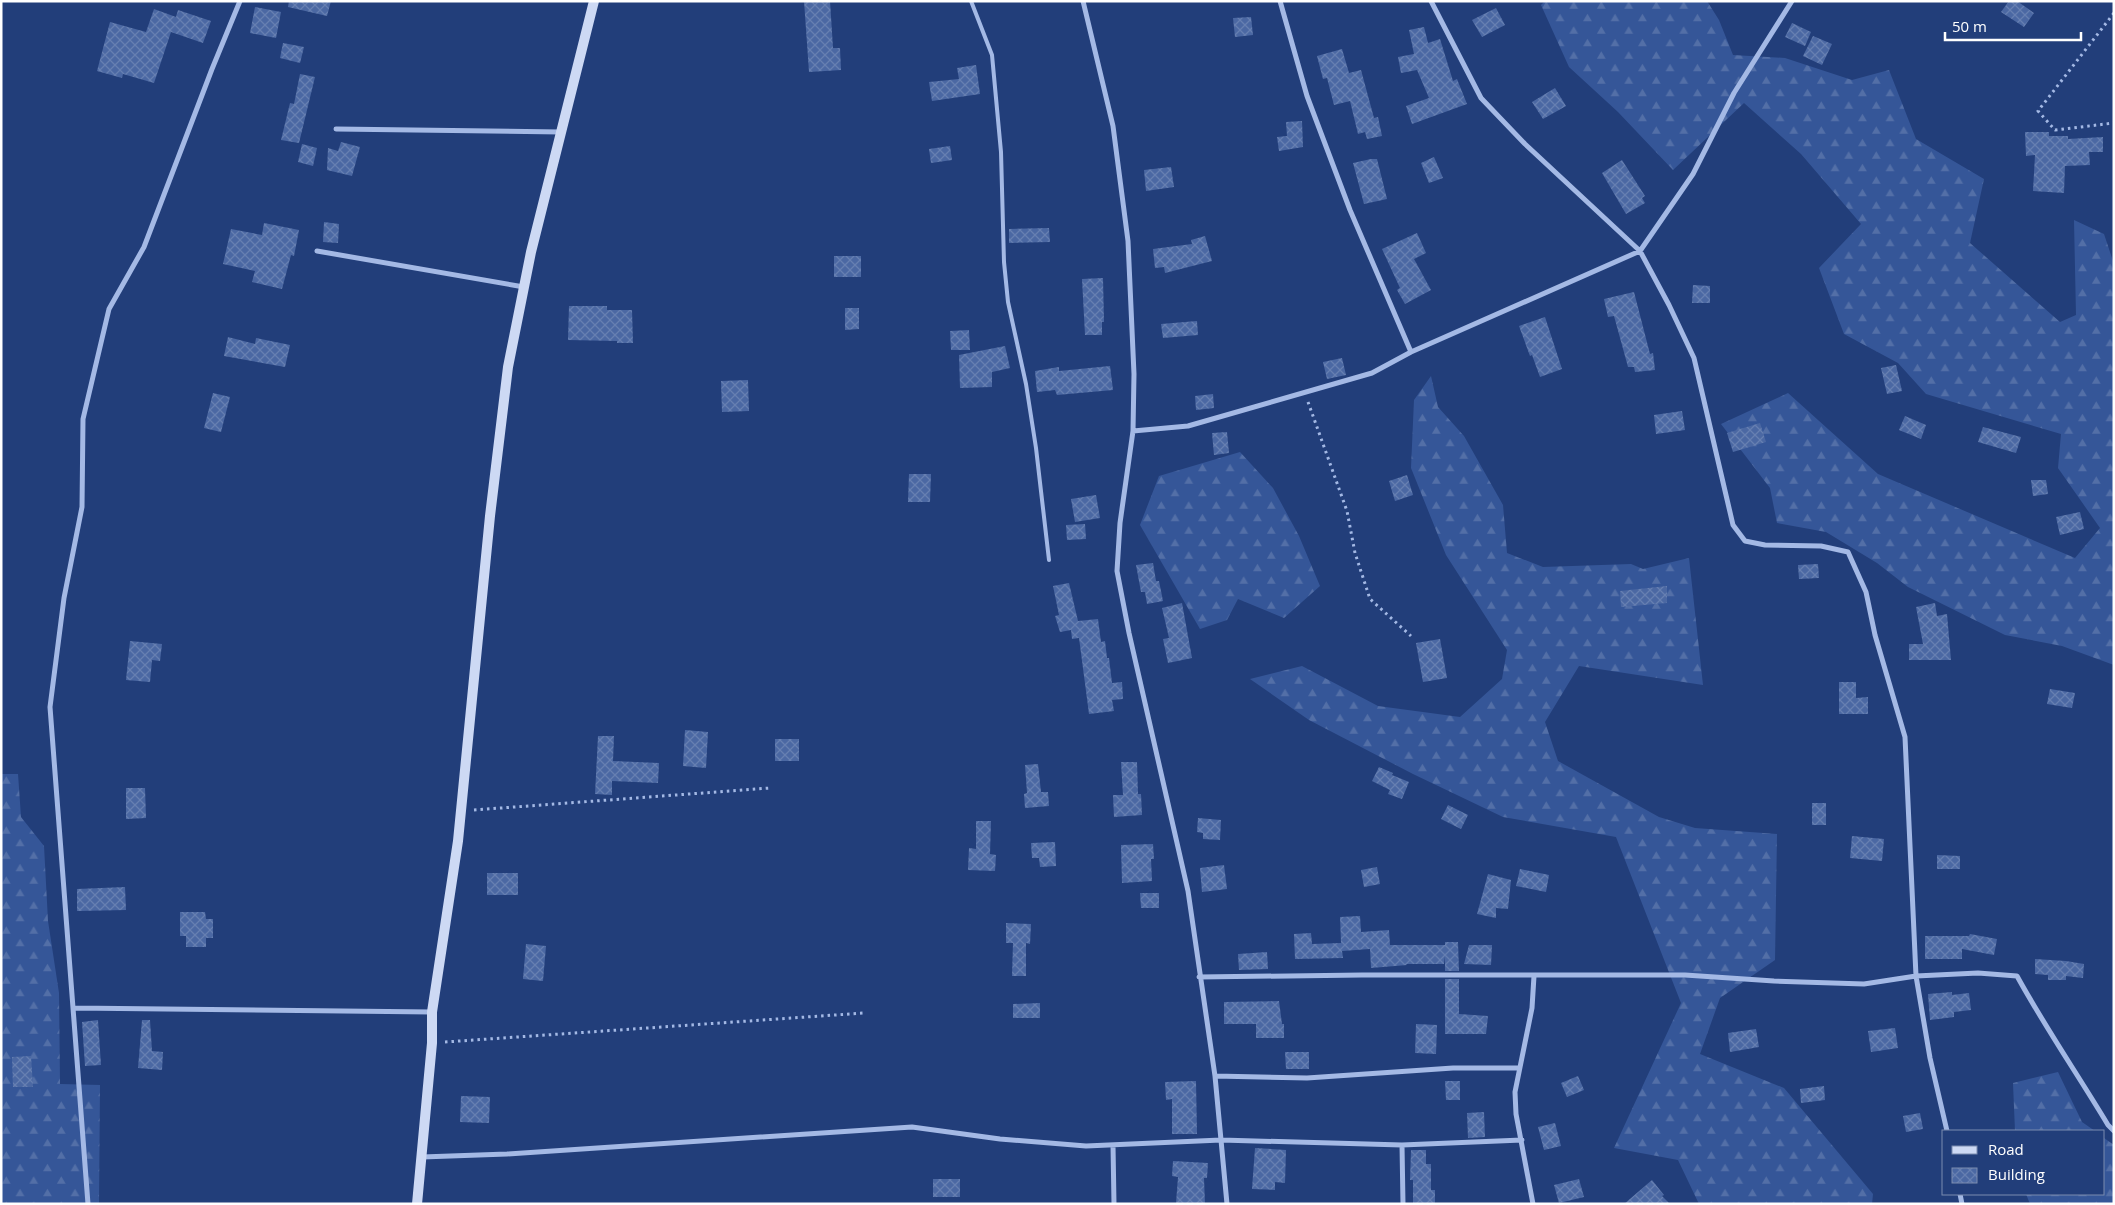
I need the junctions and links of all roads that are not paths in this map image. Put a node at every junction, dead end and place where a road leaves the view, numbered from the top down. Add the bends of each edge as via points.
1 (240, 1) edge
2 (594, 1) edge
3 (970, 1) edge
4 (1083, 1) edge
5 (1280, 1) edge
6 (1431, 1) edge
7 (1792, 1) edge
8 (336, 129) dead end
9 (561, 132) junction
10 (317, 251) dead end
11 (1640, 251) junction
12 (524, 287) junction
13 (1412, 352) junction
14 (1134, 431) junction
15 (1049, 560) dead end
16 (1534, 976) junction
17 (1916, 976) junction
18 (1199, 977) junction
19 (74, 1008) junction
20 (432, 1012) junction
21 (1519, 1068) junction
22 (1215, 1076) junction
23 (1947, 1130) edge
24 (2114, 1131) edge
25 (1221, 1140) junction
26 (1522, 1140) junction
27 (1402, 1145) junction
28 (1113, 1146) junction
29 (421, 1157) junction
30 (88, 1204) edge
31 (417, 1204) edge
32 (1114, 1204) edge
33 (1228, 1204) edge
34 (1403, 1204) edge
35 (1533, 1204) edge

1 - 19 street via 144,247 110,309 83,419 82,508 64,598 50,708
2 - 9 main road
3 - 15 lane via 992,54 1001,152 1006,282 1034,439
4 - 14 street via 1114,126 1128,241
5 - 13 street via 1310,104 1350,210
6 - 11 street via 1481,98
7 - 11 street via 1734,93 1693,174
8 - 9 street
9 - 12 main road
10 - 12 street
11 - 13 street
11 - 17 street via 1694,358 1733,525 1745,541 1765,545 1821,546 1848,552 1860,575 1905,737
12 - 20 main road via 505,386 461,811
13 - 14 street via 1372,373 1188,426
14 - 18 street via 1120,523 1117,571 1188,891
16 - 17 street via 1685,975 1864,984
16 - 18 street
16 - 21 street via 1532,1008
17 - 23 street
17 - 24 street via 1978,973 2017,976
18 - 22 street
19 - 20 street
19 - 30 street
20 - 29 main road
21 - 22 street via 1453,1068 1307,1078
21 - 26 street via 1515,1092
22 - 25 street
25 - 27 street
25 - 28 street
25 - 33 street
26 - 27 street
26 - 35 street
27 - 34 street
28 - 29 street via 1010,1140 912,1127
28 - 32 street
29 - 31 main road

